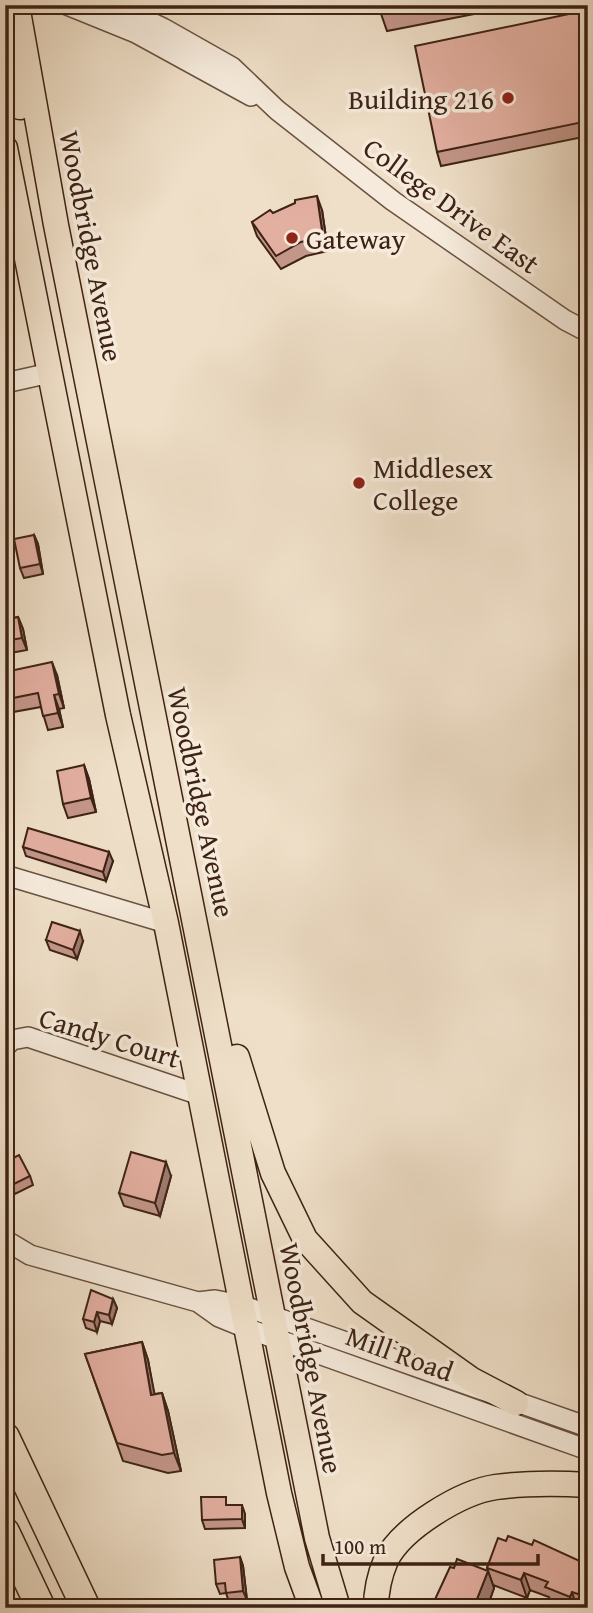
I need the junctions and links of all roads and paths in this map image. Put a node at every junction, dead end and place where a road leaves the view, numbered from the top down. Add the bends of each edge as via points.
1 (17, 5) edge
2 (67, 5) edge
3 (114, 5) edge
4 (5, 42) edge
5 (277, 110) junction
6 (5, 149) edge
7 (56, 225) junction
8 (588, 332) edge
9 (50, 373) junction
10 (5, 383) edge
11 (5, 876) edge
12 (166, 923) junction
13 (198, 928) junction
14 (5, 1047) edge
15 (200, 1094) junction
16 (5, 1240) edge
17 (244, 1317) junction
18 (277, 1327) junction
19 (516, 1404) junction
20 (588, 1427) edge
21 (5, 1437) edge
22 (588, 1450) edge
23 (588, 1485) edge
24 (5, 1532) edge
25 (41, 1608) edge
26 (86, 1608) edge
27 (312, 1608) edge
28 (338, 1608) edge
29 (376, 1608) edge

1 - 7 main road, Woodbridge Avenue
2 - 5 street via 136,33
3 - 5 street, College Drive East via 232,67
4 - 7 main road via 29,151
5 - 8 street, College Drive East via 393,201
6 - 9 main road, Woodbridge Avenue
7 - 13 main road, Woodbridge Avenue
9 - 10 street
9 - 12 main road, Woodbridge Avenue via 118,715
11 - 12 street
12 - 15 main road, Woodbridge Avenue
13 - 18 main road, Woodbridge Avenue
13 - 19 main road via 272,1174 305,1239 362,1302 472,1380
14 - 15 street, Candy Court via 12,1040 28,1037
15 - 17 main road, Woodbridge Avenue
16 - 17 street, Mill Road via 30,1255 198,1301 219,1317
17 - 18 street, Mill Road
17 - 27 main road, Woodbridge Avenue via 279,1493
18 - 19 street, Mill Road
18 - 22 street, Mill Road
18 - 28 main road, Woodbridge Avenue via 317,1538
19 - 20 street, Mill Road
21 - 26 highway
23 - 29 main road via 557,1482 493,1487 448,1504 408,1534 387,1559
24 - 25 highway

